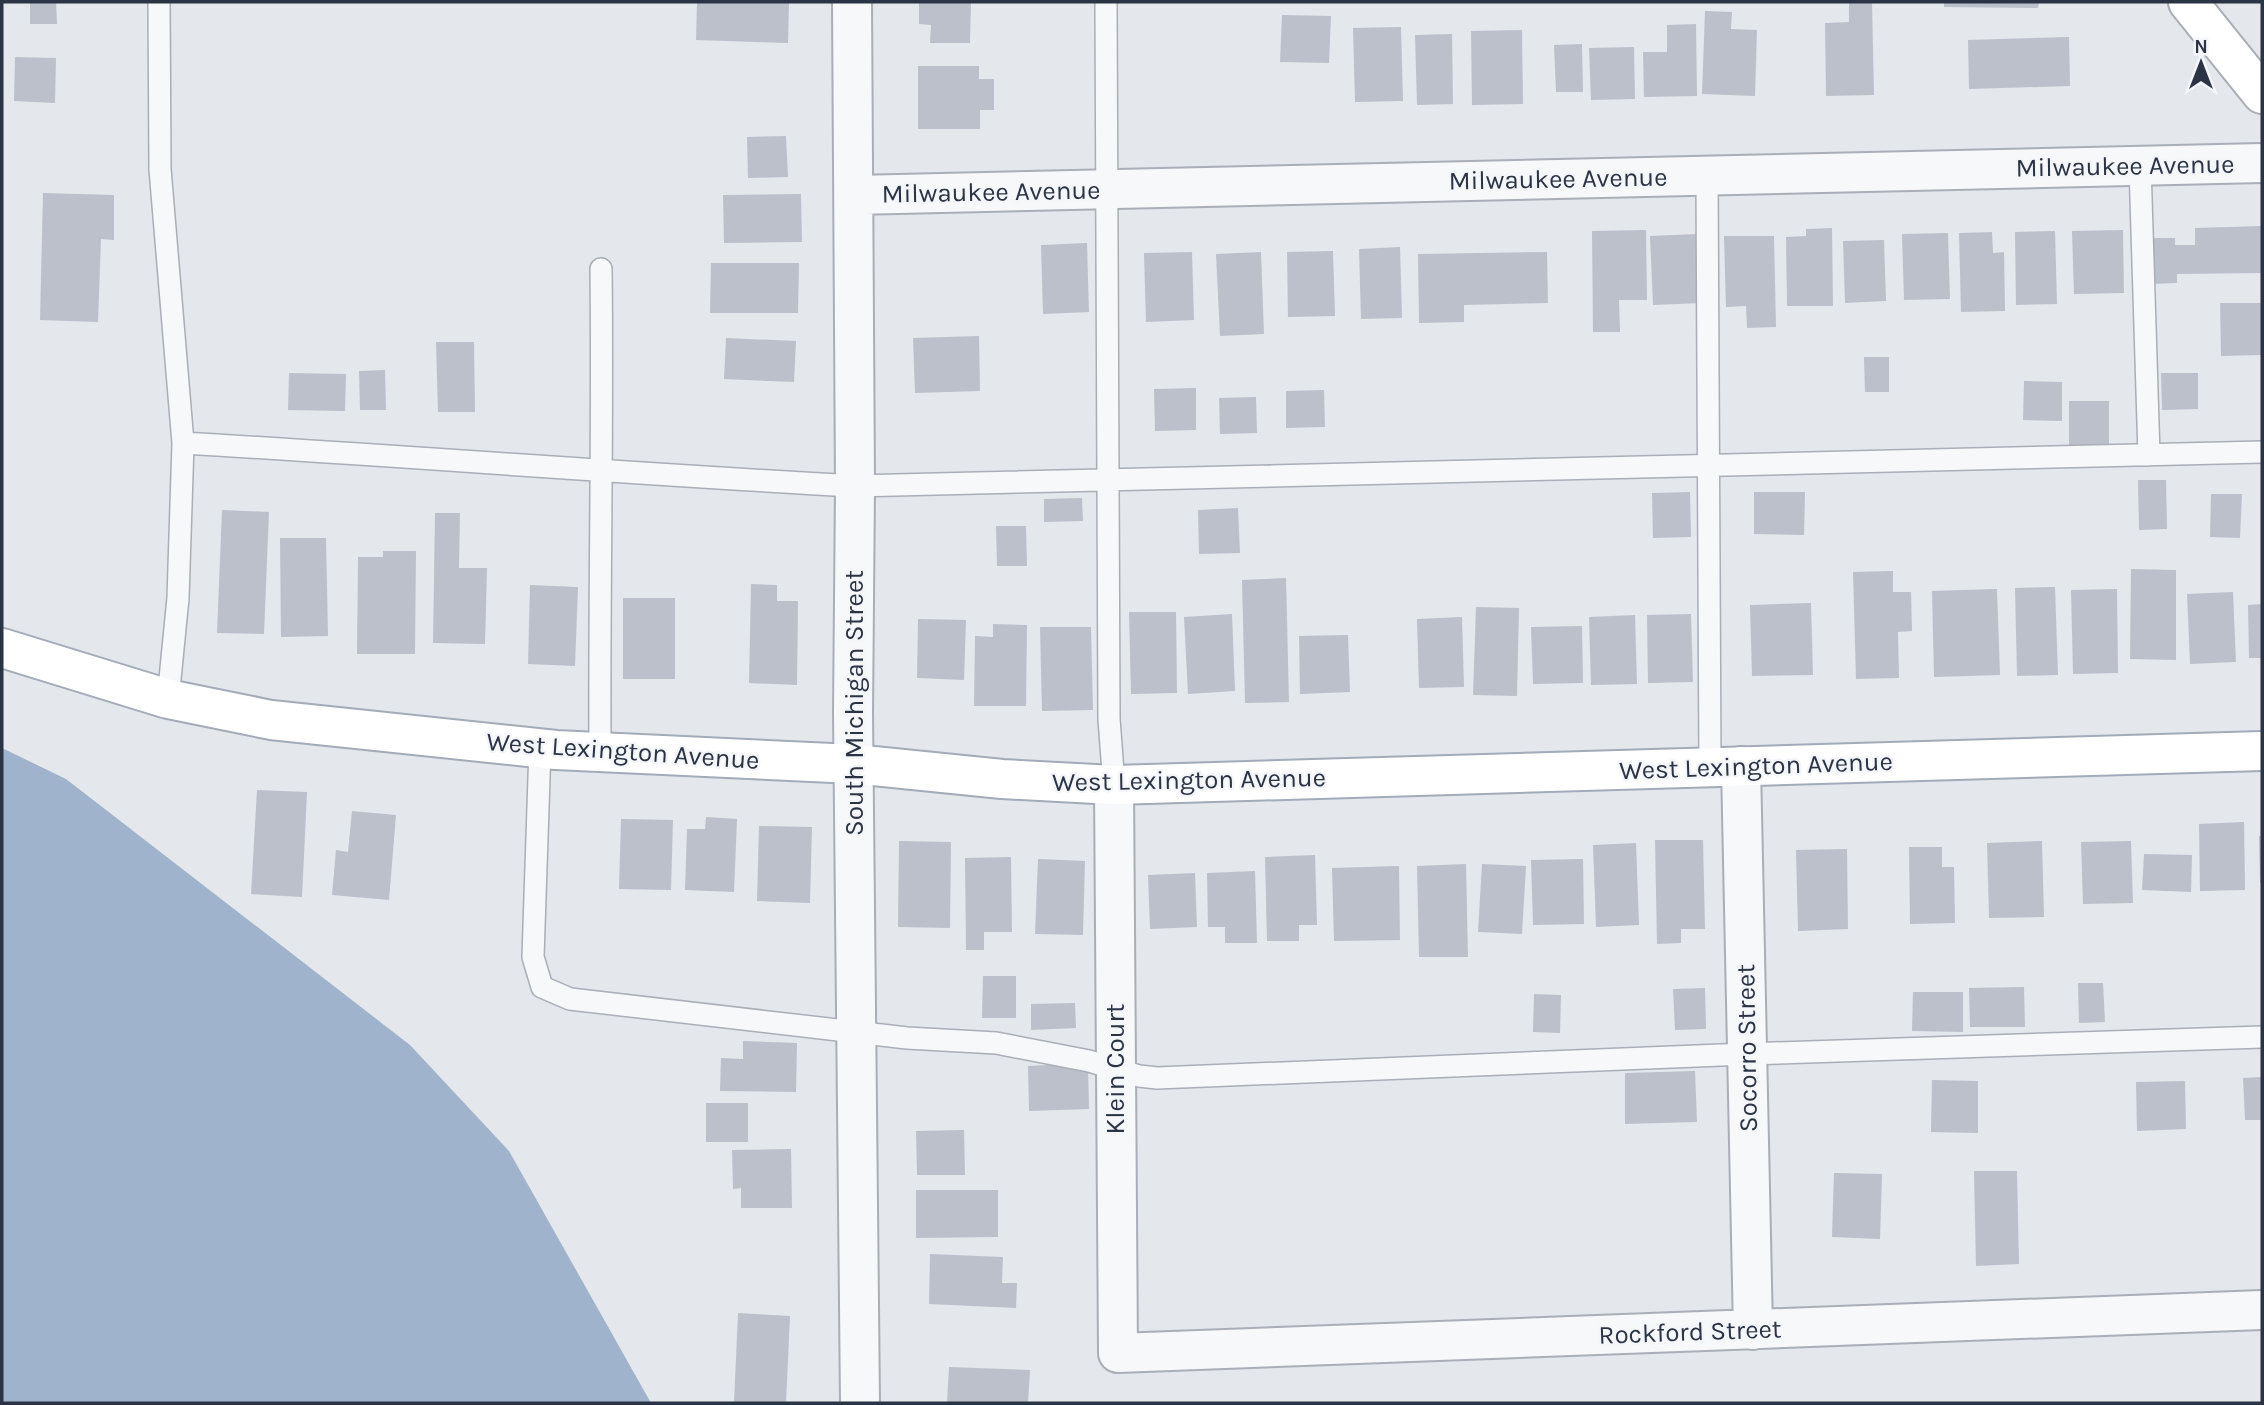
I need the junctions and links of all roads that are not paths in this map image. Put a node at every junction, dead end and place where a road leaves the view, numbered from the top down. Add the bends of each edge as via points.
1 (159, 2) edge
2 (852, 2) edge
3 (1106, 2) edge
4 (2188, 2) edge
5 (2262, 94) edge
6 (2262, 163) edge
7 (2140, 166) junction
8 (1707, 176) junction
9 (1107, 189) junction
10 (853, 195) junction
11 (601, 269) dead end
12 (183, 443) junction
13 (2262, 452) edge
14 (2149, 455) junction
15 (1710, 466) junction
16 (601, 471) junction
17 (1108, 480) junction
18 (855, 486) junction
19 (2, 648) edge
20 (169, 699) junction
21 (540, 748) junction
22 (2262, 751) edge
23 (600, 752) junction
24 (853, 764) junction
25 (1726, 766) junction
26 (1114, 785) junction
27 (855, 1031) junction
28 (2262, 1037) edge
29 (1746, 1054) junction
30 (1115, 1067) junction
31 (2262, 1310) edge
32 (1754, 1330) junction
33 (1118, 1353) joint
34 (860, 1403) edge

1 - 12 lane via 160,169
2 - 10 street, South Michigan Street
3 - 9 lane
4 - 5 main road
6 - 7 street, Milwaukee Avenue
7 - 8 street, Milwaukee Avenue
7 - 14 lane
8 - 9 street, Milwaukee Avenue
8 - 15 lane
9 - 10 street, Milwaukee Avenue
9 - 17 lane
10 - 18 street, South Michigan Street
11 - 16 lane
12 - 16 lane
12 - 20 lane
13 - 14 lane
14 - 15 lane
15 - 17 lane
15 - 25 lane
16 - 18 lane
16 - 23 lane
17 - 18 lane
17 - 26 lane via 1109,719
18 - 24 street, South Michigan Street
19 - 20 main road, West Lexington Avenue
20 - 21 main road, West Lexington Avenue via 271,720
21 - 23 main road, West Lexington Avenue
21 - 27 lane via 533,957 542,987 570,999
22 - 25 main road, West Lexington Avenue
23 - 24 main road, West Lexington Avenue
24 - 26 main road, West Lexington Avenue
24 - 27 street, South Michigan Street
25 - 26 main road, West Lexington Avenue
25 - 29 street, Socorro Street
26 - 30 street, Klein Court
27 - 30 lane via 996,1043
27 - 34 street, South Michigan Street
28 - 29 lane
29 - 30 lane via 1157,1078
29 - 32 street, Socorro Street
30 - 33 street, Klein Court
31 - 32 street, Rockford Street
32 - 33 street, Rockford Street

